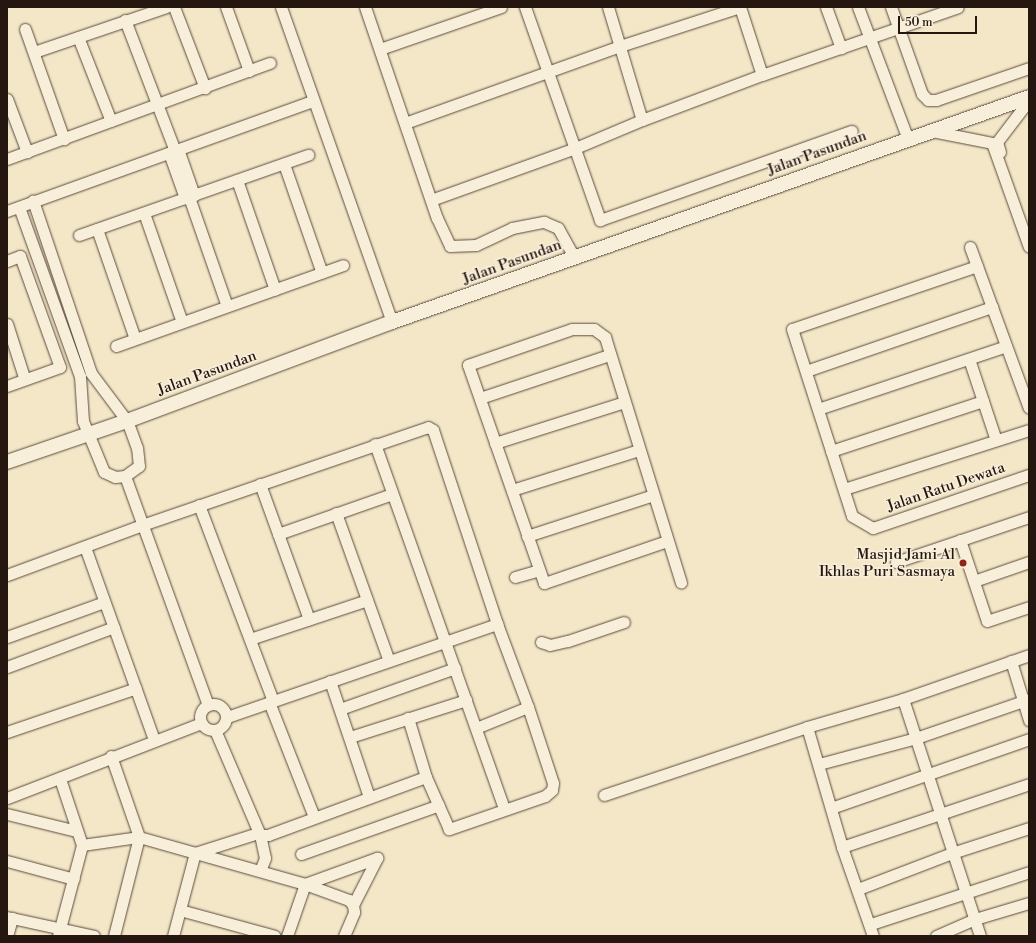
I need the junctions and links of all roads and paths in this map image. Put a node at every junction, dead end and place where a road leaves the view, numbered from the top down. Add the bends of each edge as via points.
1 (166, 7) edge
2 (174, 7) edge
3 (226, 7) edge
4 (281, 7) edge
5 (365, 7) edge
6 (501, 7) edge
7 (525, 7) edge
8 (608, 7) edge
9 (740, 7) edge
10 (826, 7) edge
11 (858, 7) edge
12 (891, 7) edge
13 (958, 7) edge
14 (126, 20) junction
15 (899, 28) junction
16 (25, 29) dead end
17 (78, 37) junction
18 (869, 38) junction
19 (620, 46) junction
20 (841, 48) junction
21 (380, 49) junction
22 (34, 52) junction
23 (270, 63) dead end
24 (1029, 68) edge
25 (249, 71) junction
26 (547, 72) junction
27 (762, 75) junction
28 (205, 88) junction
29 (1029, 98) edge
30 (7, 99) edge
31 (313, 101) junction
32 (157, 105) junction
33 (642, 120) junction
34 (111, 121) junction
35 (405, 123) junction
36 (852, 131) dead end
37 (930, 131) junction
38 (64, 139) junction
39 (908, 139) junction
40 (995, 142) junction
41 (573, 149) junction
42 (174, 151) junction
43 (27, 152) junction
44 (308, 155) dead end
45 (7, 159) edge
46 (284, 164) junction
47 (236, 180) junction
48 (189, 197) junction
49 (431, 200) junction
50 (33, 201) junction
51 (19, 206) junction
52 (7, 211) edge
53 (144, 213) junction
54 (97, 229) junction
55 (1029, 234) edge
56 (79, 235) dead end
57 (1029, 246) edge
58 (970, 247) dead end
59 (574, 257) junction
60 (7, 261) edge
61 (343, 265) dead end
62 (977, 266) junction
63 (322, 273) junction
64 (275, 290) junction
65 (228, 306) junction
66 (992, 307) junction
67 (182, 322) junction
68 (392, 322) junction
69 (8, 328) edge
70 (135, 339) junction
71 (116, 346) dead end
72 (1006, 346) junction
73 (609, 355) junction
74 (969, 358) junction
75 (806, 372) junction
76 (23, 379) junction
77 (7, 386) edge
78 (1025, 387) edge
79 (480, 398) junction
80 (983, 401) junction
81 (624, 402) junction
82 (1029, 408) edge
83 (818, 410) junction
84 (127, 421) junction
85 (1029, 430) edge
86 (88, 433) junction
87 (996, 440) junction
88 (495, 443) junction
89 (375, 444) junction
90 (639, 450) junction
91 (831, 451) junction
92 (7, 462) edge
93 (1029, 475) edge
94 (125, 476) junction
95 (260, 484) junction
96 (844, 489) junction
97 (512, 490) junction
98 (392, 494) junction
99 (653, 495) junction
100 (199, 505) junction
101 (336, 513) junction
102 (1029, 517) edge
103 (145, 524) junction
104 (278, 534) junction
105 (528, 536) junction
106 (960, 540) junction
107 (667, 541) junction
108 (85, 547) junction
109 (896, 562) dead end
110 (1029, 562) edge
111 (539, 570) junction
112 (7, 574) edge
113 (515, 577) dead end
114 (974, 581) junction
115 (681, 583) dead end
116 (367, 600) junction
117 (104, 602) junction
118 (1029, 607) edge
119 (309, 619) junction
120 (624, 622) dead end
121 (497, 624) junction
122 (114, 627) junction
123 (7, 637) edge
124 (250, 639) junction
125 (445, 642) junction
126 (541, 642) dead end
127 (1029, 655) edge
128 (389, 661) junction
129 (1011, 661) junction
130 (7, 667) edge
131 (455, 668) junction
132 (330, 681) junction
133 (136, 688) junction
134 (903, 699) junction
135 (466, 700) junction
136 (1026, 700) edge
137 (271, 701) junction
138 (208, 705) junction
139 (528, 707) junction
140 (340, 709) junction
141 (227, 716) junction
142 (408, 718) junction
143 (1029, 720) edge
144 (201, 723) junction
145 (807, 727) junction
146 (476, 728) junction
147 (215, 730) junction
148 (7, 732) edge
149 (350, 737) junction
150 (916, 738) junction
151 (154, 740) junction
152 (1029, 740) edge
153 (111, 756) junction
154 (819, 764) junction
155 (928, 775) junction
156 (426, 777) junction
157 (60, 779) junction
158 (1029, 784) edge
159 (604, 795) dead end
160 (369, 797) junction
161 (7, 798) edge
162 (439, 805) junction
163 (831, 808) junction
164 (504, 809) junction
165 (941, 813) junction
166 (7, 814) edge
167 (314, 817) junction
168 (1029, 828) edge
169 (77, 831) junction
170 (259, 834) junction
171 (138, 837) junction
172 (82, 845) junction
173 (842, 848) junction
174 (195, 853) junction
175 (952, 853) junction
176 (301, 854) dead end
177 (7, 861) edge
178 (260, 871) junction
179 (1029, 872) edge
180 (74, 879) junction
181 (305, 884) junction
182 (858, 889) junction
183 (966, 892) junction
184 (1029, 903) edge
185 (353, 905) junction
186 (180, 910) junction
187 (9, 918) edge
188 (975, 919) junction
189 (871, 924) junction
190 (59, 932) edge
191 (7, 936) edge
192 (94, 936) edge
193 (114, 936) edge
194 (173, 936) edge
195 (275, 936) edge
196 (287, 936) edge
197 (344, 936) edge
198 (873, 936) edge
199 (936, 936) edge
200 (980, 936) edge

1 - 14 street
2 - 28 street
3 - 25 street
4 - 31 street
5 - 21 street
6 - 21 street
7 - 26 street
8 - 19 street
9 - 19 street
9 - 27 street
10 - 20 street
11 - 18 street
12 - 15 street
13 - 15 street
14 - 17 street
14 - 32 street
15 - 18 street
15 - 24 street via 922,94 928,100 936,100
16 - 22 street
17 - 22 street
17 - 34 street
18 - 20 street
18 - 39 street
19 - 26 street
19 - 33 street
20 - 27 street
21 - 35 street
22 - 38 street
23 - 25 street
25 - 28 street
26 - 35 street
26 - 41 street
27 - 33 street
28 - 32 street
29 - 37 street, Jalan Pasundan
29 - 40 street
30 - 43 street
31 - 42 street
31 - 68 street
32 - 34 street
32 - 42 street
33 - 41 street
34 - 38 street
35 - 49 street
36 - 41 street via 600,220
37 - 39 street, Jalan Pasundan
37 - 40 street
38 - 43 street
39 - 59 street, Jalan Pasundan
40 - 55 street
40 - 57 street
41 - 49 street
42 - 48 street
42 - 50 street
43 - 45 street
44 - 46 street
46 - 47 street
46 - 63 street
47 - 48 street
47 - 64 street
48 - 53 street
48 - 65 street
49 - 59 street via 450,246 476,245 512,228 544,222 558,228
50 - 51 street
50 - 84 street via 91,373
51 - 52 street
51 - 86 street via 80,376 83,421
53 - 54 street
53 - 67 street
54 - 56 street
54 - 70 street
58 - 62 street
59 - 68 street, Jalan Pasundan
60 - 76 street via 20,256 60,367
61 - 63 street
62 - 66 street
62 - 75 street via 792,329
63 - 64 street
64 - 65 street
65 - 67 street
66 - 72 street
66 - 75 street
67 - 70 street
68 - 84 street, Jalan Pasundan
69 - 76 street
70 - 71 street
72 - 74 street
72 - 78 street
73 - 79 street
73 - 79 street via 604,337 594,329 572,329 476,360 468,365
73 - 81 street
74 - 80 street
74 - 83 street
75 - 83 street
76 - 77 street
78 - 82 street
79 - 88 street
80 - 87 street
80 - 91 street
81 - 88 street
81 - 90 street
83 - 91 street
84 - 86 street, Jalan Pasundan
84 - 94 street via 140,457 139,466
85 - 87 street
86 - 92 street, Jalan Pasundan
86 - 94 street via 104,472 115,477
87 - 96 street
88 - 97 street
89 - 95 street
89 - 98 street
89 - 121 street via 425,426 433,430
90 - 97 street
90 - 99 street
91 - 96 street
93 - 96 street, Jalan Ratu Dewata via 873,528 852,516
94 - 103 street
95 - 100 street
95 - 104 street
97 - 105 street
98 - 101 street
98 - 125 street
99 - 105 street
99 - 107 street
100 - 103 street
100 - 124 street
101 - 104 street
101 - 116 street
102 - 106 street
103 - 108 street
103 - 138 street
104 - 119 street
105 - 111 street
106 - 109 street
106 - 114 street
107 - 111 street via 544,583
107 - 115 street
108 - 112 street
108 - 117 street
110 - 114 street
111 - 113 street
114 - 118 street via 987,621
116 - 119 street
116 - 128 street
117 - 122 street
117 - 123 street
119 - 124 street
120 - 126 street via 568,641 550,645
121 - 125 street
121 - 139 street
122 - 130 street
122 - 133 street
124 - 137 street
125 - 128 street
125 - 131 street
127 - 129 street
128 - 132 street
129 - 134 street
129 - 136 street
131 - 135 street
131 - 140 street
132 - 137 street
132 - 140 street
133 - 148 street
133 - 151 street
134 - 145 street
134 - 150 street
135 - 142 street
135 - 146 street
136 - 143 street
136 - 150 street
137 - 141 street
137 - 167 street
138 - 141 street via 220,706
138 - 144 street via 200,714
139 - 146 street
139 - 164 street via 553,787 545,796
140 - 149 street
141 - 147 street via 225,723
142 - 149 street
142 - 156 street
144 - 147 street via 209,730
144 - 151 street
145 - 154 street
145 - 159 street
146 - 164 street
147 - 170 street
149 - 160 street
150 - 154 street
150 - 155 street
151 - 153 street
152 - 155 street
153 - 157 street
153 - 171 street
154 - 163 street
155 - 163 street
155 - 165 street
156 - 160 street
156 - 162 street
157 - 161 street
157 - 169 street
158 - 165 street
160 - 167 street
162 - 164 street via 449,829
162 - 176 street
163 - 173 street
165 - 173 street
165 - 175 street
166 - 169 street
167 - 170 street via 268,835
168 - 175 street
169 - 172 street
170 - 174 street
170 - 178 street via 265,858
171 - 172 street
171 - 174 street
171 - 193 street
172 - 180 street
173 - 182 street
174 - 178 street
174 - 186 street
175 - 182 street
175 - 183 street
177 - 180 street
178 - 181 street
179 - 183 street
180 - 190 street
181 - 185 street via 349,900
181 - 185 street via 377,858
181 - 196 street
182 - 189 street
183 - 188 street
183 - 189 street
184 - 188 street
185 - 197 street via 354,912
186 - 194 street
186 - 195 street
187 - 190 street
187 - 191 street
188 - 199 street
188 - 200 street
189 - 198 street
190 - 192 street

